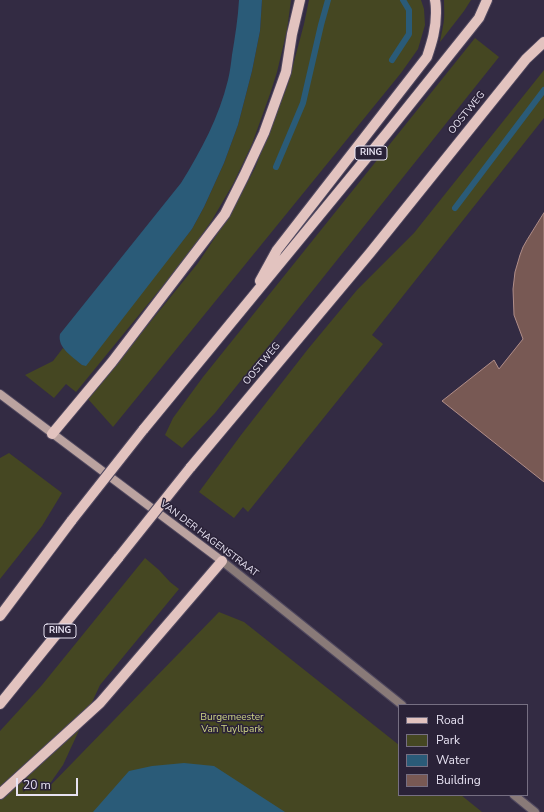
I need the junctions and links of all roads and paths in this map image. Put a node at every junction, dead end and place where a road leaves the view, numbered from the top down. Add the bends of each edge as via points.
1 (300, 0) edge
2 (435, 0) edge
3 (487, 0) edge
4 (544, 42) edge
5 (249, 302) junction
6 (0, 394) edge
7 (52, 434) junction
8 (222, 561) junction
9 (0, 616) edge
10 (0, 704) edge
11 (401, 704) edge
12 (0, 794) edge
13 (515, 796) edge
14 (536, 812) edge

1 - 7 main road via 286,72 264,132 225,214 112,362
2 - 5 main road via 434,37 427,57 277,250
3 - 5 main road, RING via 479,18
4 - 10 main road, OOSTWEG / RING, bridge via 526,59
5 - 9 main road, RING, bridge via 143,430
6 - 7 street, VAN DER HAGENSTRAAT
7 - 8 street, VAN DER HAGENSTRAAT
8 - 11 street, VAN DER HAGENSTRAAT
8 - 12 main road via 100,703
13 - 14 street

